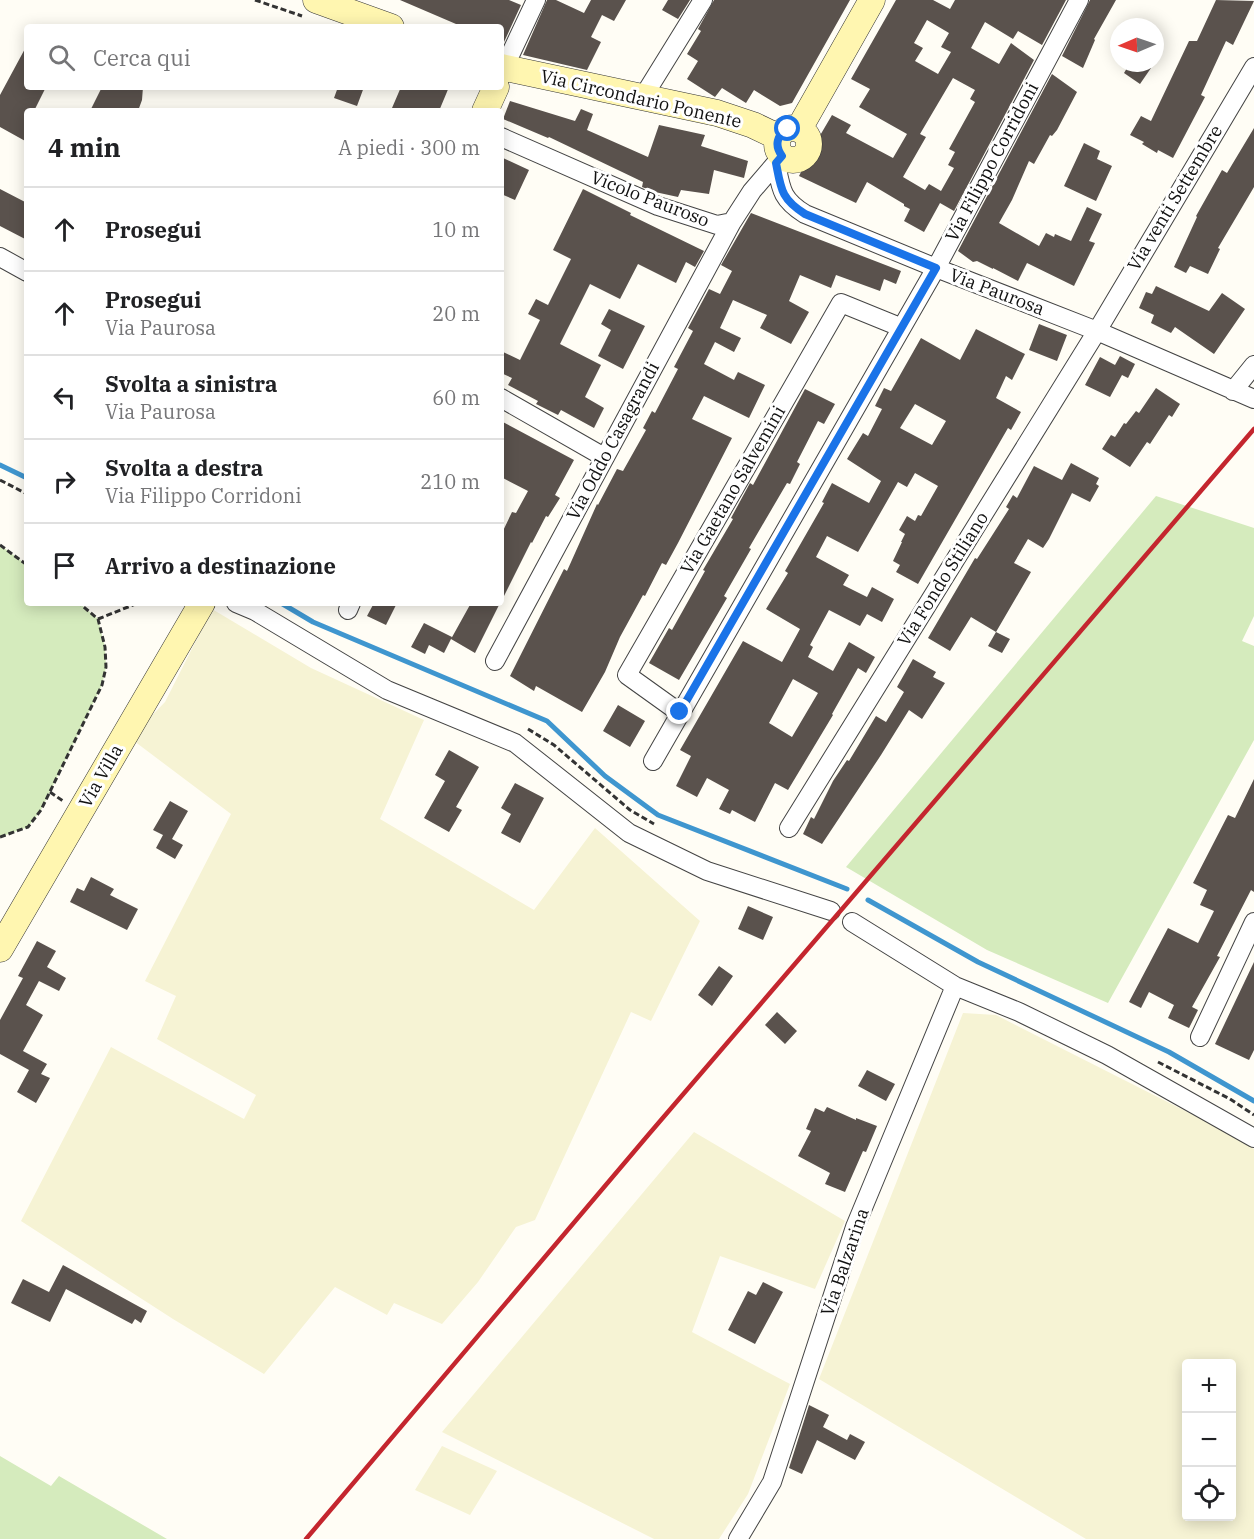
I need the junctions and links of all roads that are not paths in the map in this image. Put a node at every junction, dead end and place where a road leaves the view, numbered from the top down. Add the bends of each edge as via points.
1 (536, 0) edge
2 (703, 0) edge
3 (872, 0) edge
4 (1079, 0) edge
5 (311, 8) edge
6 (378, 24) edge
7 (504, 67) edge
8 (504, 76) edge
9 (1251, 78) edge
10 (494, 90) edge
11 (643, 97) junction
12 (486, 108) edge
13 (504, 138) edge
14 (788, 141) junction
15 (732, 222) junction
16 (0, 257) edge
17 (936, 268) junction
18 (24, 270) edge
19 (900, 327) junction
20 (1097, 331) junction
21 (1254, 365) edge
22 (1233, 391) junction
23 (1254, 399) edge
24 (504, 400) edge
25 (604, 457) junction
26 (200, 606) edge
27 (243, 606) edge
28 (495, 660) dead end
29 (680, 712) junction
30 (653, 761) dead end
31 (789, 828) dead end
32 (831, 911) dead end
33 (852, 922) dead end
34 (1254, 922) edge
35 (0, 949) edge
36 (956, 986) junction
37 (1200, 1037) dead end
38 (1254, 1138) edge
39 (738, 1539) edge

1 - 7 street
2 - 11 street
3 - 14 street
4 - 17 street, Via Filippo Corridoni
5 - 6 street
8 - 11 street, Via Circondario Ponente
9 - 20 street, Via venti Settembre
10 - 12 street
11 - 14 street, Via Circondario Ponente via 717,113
13 - 15 street, Vicolo Pauroso via 658,206 717,225
14 - 15 street, Vicolo Pauroso
14 - 17 street, Via Paurosa via 781,190 790,205
15 - 25 street, Via Oddo Casagrandi
16 - 18 street
17 - 19 street, Via Filippo Corridoni
17 - 20 street, Via Paurosa
19 - 29 street, Via Filippo Corridoni
19 - 29 street, Via Gaetano Salvemini via 841,303 627,675
20 - 22 street, Via Paurosa
20 - 31 street, Via Fondo Stiliano
21 - 22 street
22 - 23 street, Via Paurosa
24 - 25 street
25 - 28 street, Via Oddo Casagrandi
26 - 35 street, Via Villa
27 - 32 street via 387,690 515,743 629,833 707,871
29 - 30 street, Via Filippo Corridoni
33 - 36 street
34 - 37 street
36 - 38 street via 1107,1055
36 - 39 street, Via Balzarina via 855,1227 772,1482

